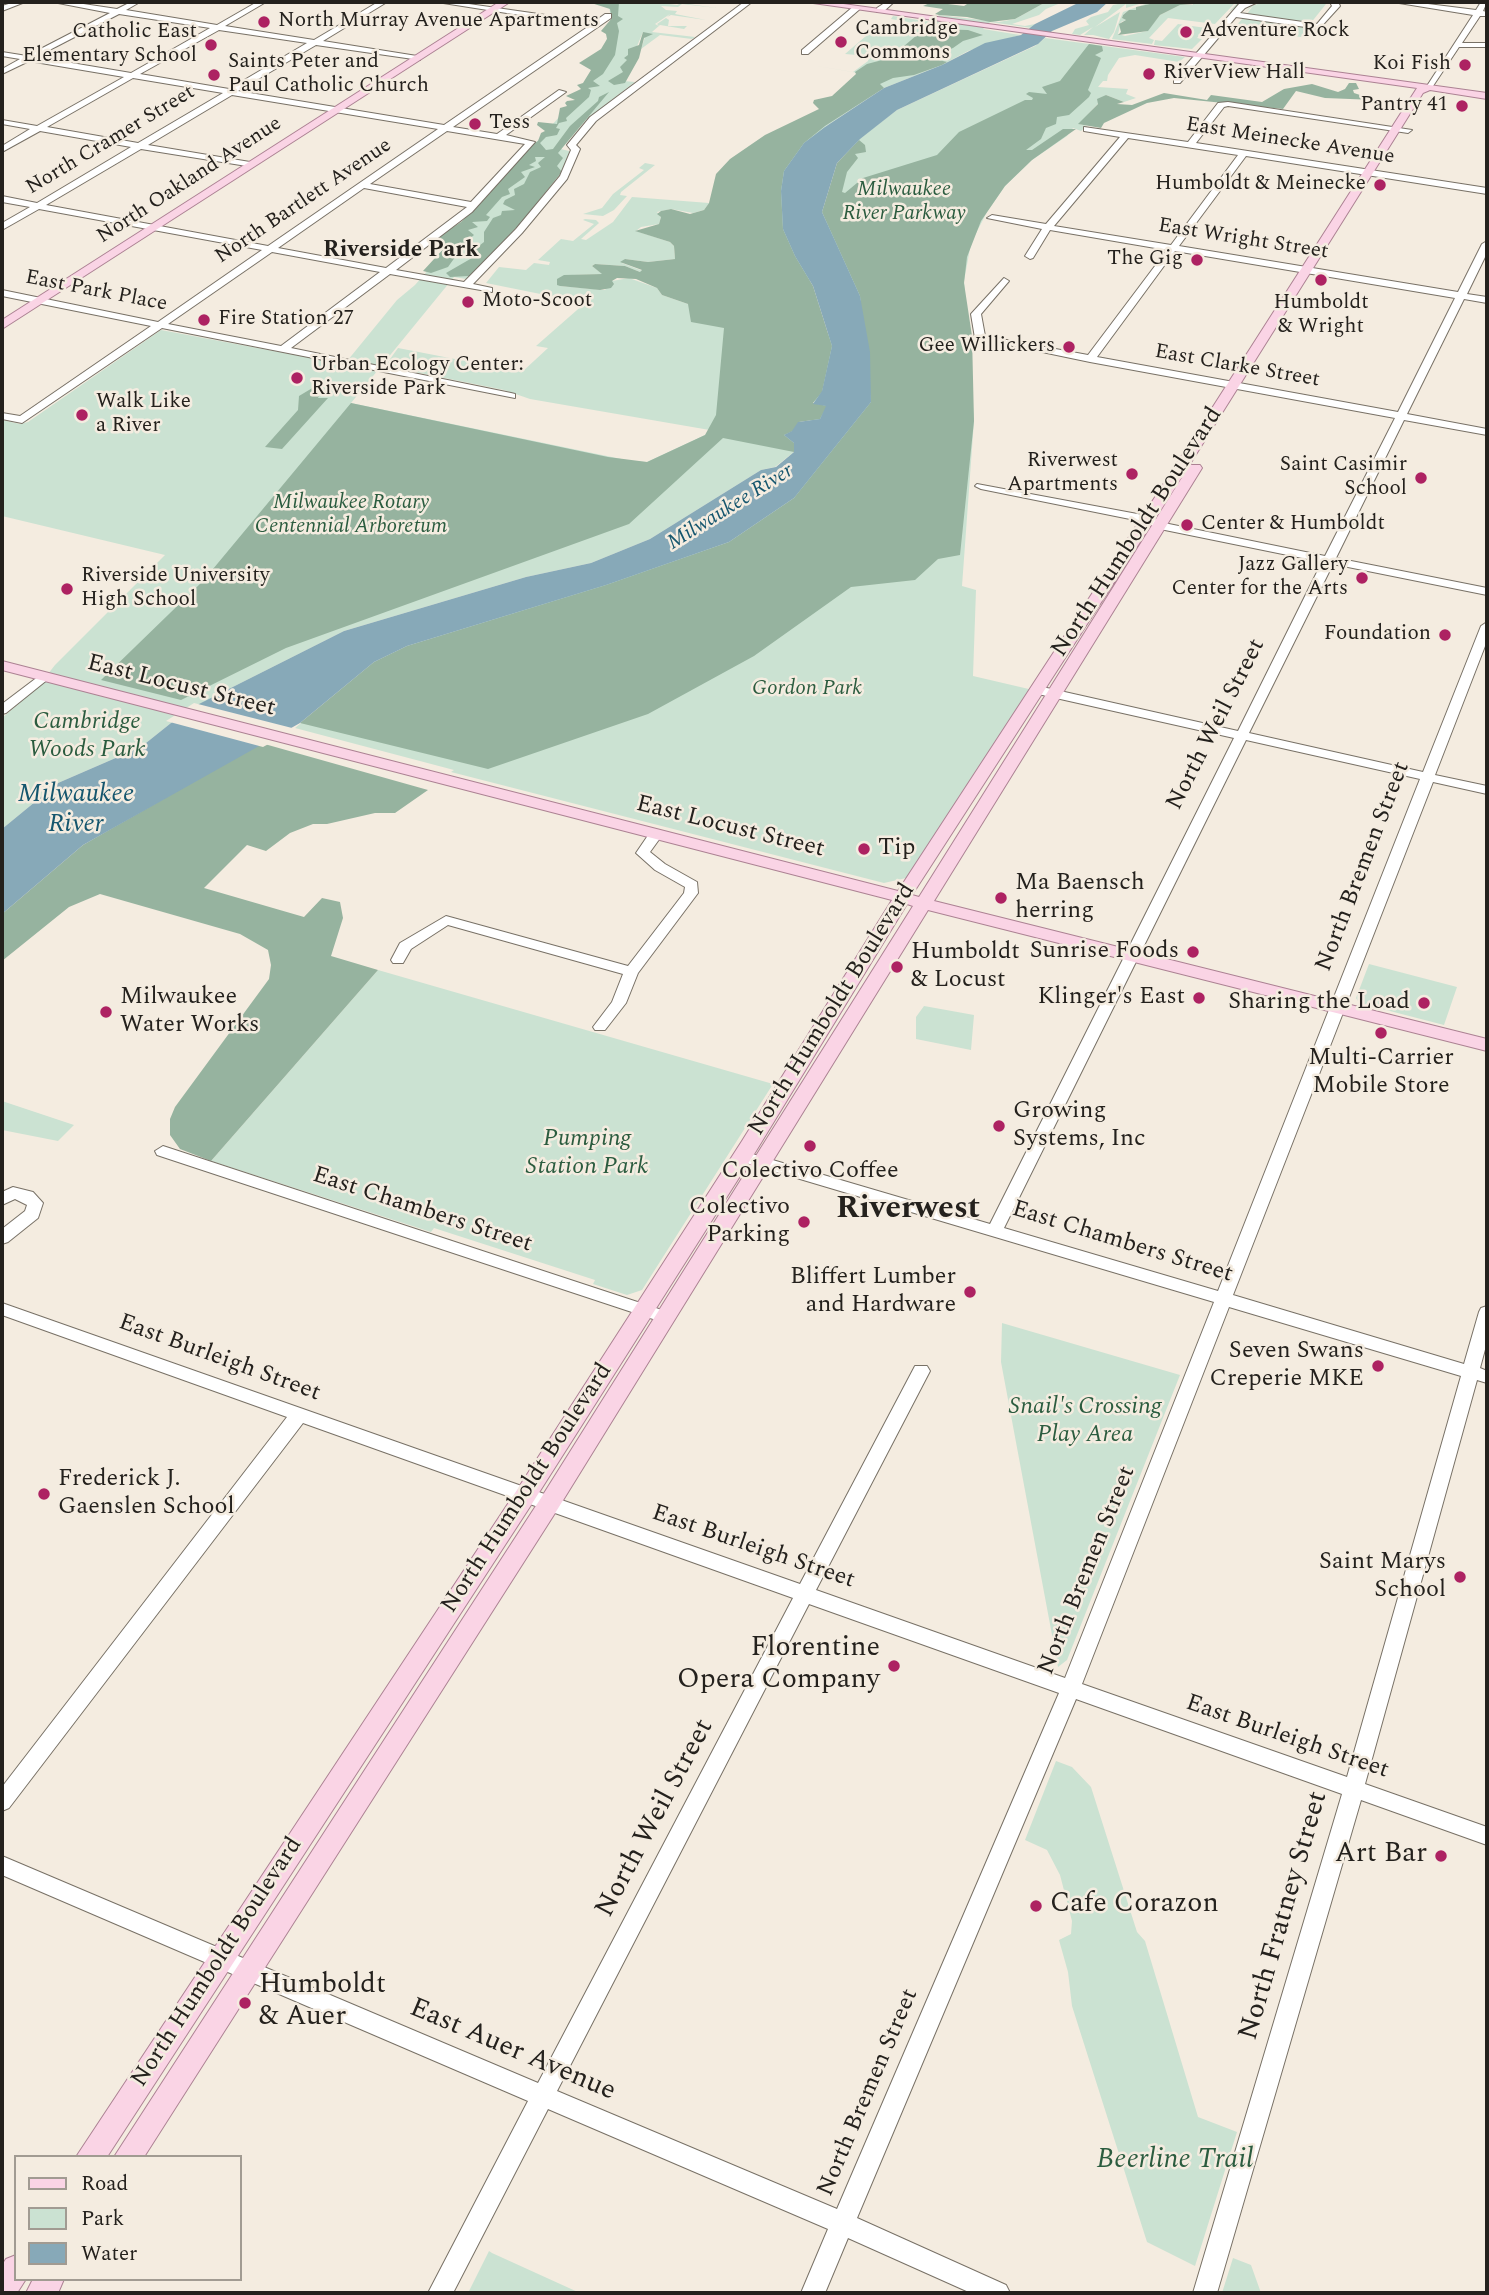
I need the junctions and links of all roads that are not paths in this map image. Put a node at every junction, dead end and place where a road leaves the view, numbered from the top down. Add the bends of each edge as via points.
1 (13, 2) edge
2 (21, 2) edge
3 (57, 2) edge
4 (136, 2) edge
5 (262, 2) edge
6 (383, 2) edge
7 (441, 2) edge
8 (505, 2) edge
9 (748, 2) edge
10 (811, 2) edge
11 (890, 2) edge
12 (1254, 2) edge
13 (1334, 2) edge
14 (1397, 2) edge
15 (1484, 3) edge
16 (2, 8) edge
17 (857, 8) junction
18 (493, 9) junction
19 (880, 10) junction
20 (118, 11) junction
21 (1477, 13) junction
22 (1487, 14) edge
23 (1235, 15) junction
24 (608, 16) dead end
25 (935, 19) junction
26 (594, 24) junction
27 (217, 27) junction
28 (316, 42) junction
29 (1456, 45) junction
30 (1487, 45) edge
31 (805, 52) dead end
32 (2, 54) edge
33 (1199, 55) junction
34 (28, 58) junction
35 (417, 58) junction
36 (2, 72) edge
37 (130, 75) junction
38 (1177, 81) dead end
39 (1428, 88) junction
40 (233, 92) junction
41 (562, 92) dead end
42 (1487, 96) edge
43 (337, 109) junction
44 (2, 122) edge
45 (446, 127) junction
46 (38, 128) junction
47 (1396, 128) junction
48 (1087, 129) dead end
49 (1408, 130) junction
50 (1126, 135) junction
51 (500, 136) junction
52 (1190, 145) junction
53 (138, 146) junction
54 (2, 149) edge
55 (1244, 153) junction
56 (250, 165) junction
57 (1374, 173) junction
58 (362, 185) junction
59 (1487, 191) edge
60 (2, 199) edge
61 (38, 205) junction
62 (472, 205) junction
63 (992, 218) dead end
64 (2, 227) edge
65 (153, 227) junction
66 (1048, 227) junction
67 (1487, 244) edge
68 (1172, 248) junction
69 (269, 249) junction
70 (1030, 256) dead end
71 (388, 271) junction
72 (1312, 271) junction
73 (1003, 281) dead end
74 (466, 286) junction
75 (489, 290) dead end
76 (2, 293) edge
77 (1461, 296) junction
78 (40, 300) junction
79 (1487, 300) edge
80 (160, 324) junction
81 (2, 325) edge
82 (284, 349) junction
83 (1090, 359) junction
84 (1239, 387) junction
85 (511, 396) dead end
86 (2, 416) edge
87 (1401, 416) junction
88 (1487, 432) edge
89 (981, 486) dead end
90 (1154, 523) junction
91 (1329, 560) junction
92 (1487, 592) edge
93 (1487, 626) edge
94 (2, 665) edge
95 (51, 679) junction
96 (1046, 692) junction
97 (2, 710) edge
98 (1241, 735) junction
99 (1426, 776) junction
100 (1487, 790) edge
101 (656, 834) junction
102 (902, 897) junction
103 (924, 903) junction
104 (1132, 955) junction
105 (398, 960) dead end
106 (631, 972) junction
107 (1338, 1007) junction
108 (600, 1027) dead end
109 (1487, 1045) edge
110 (163, 1151) dead end
111 (742, 1156) junction
112 (763, 1162) junction
113 (2, 1199) edge
114 (994, 1231) junction
115 (2, 1238) edge
116 (1223, 1299) junction
117 (2, 1309) edge
118 (642, 1310) junction
119 (1487, 1312) edge
120 (665, 1317) junction
121 (921, 1371) dead end
122 (1479, 1374) edge
123 (299, 1415) junction
124 (537, 1500) junction
125 (806, 1594) junction
126 (1070, 1690) junction
127 (1353, 1789) junction
128 (2, 1802) edge
129 (1487, 1836) edge
130 (2, 1865) edge
131 (221, 1958) junction
132 (248, 1970) junction
133 (543, 2096) junction
134 (91, 2155) edge
135 (129, 2155) edge
136 (841, 2223) junction
137 (14, 2272) edge
138 (2, 2291) edge
139 (440, 2293) edge
140 (813, 2293) edge
141 (998, 2293) edge
142 (1205, 2293) edge

1 - 16 street
2 - 16 street
3 - 20 street
4 - 20 street
5 - 27 street
6 - 28 street, North Cramer Street
7 - 18 street
8 - 18 main road, North Oakland Avenue
9 - 74 street via 593,119 571,145 576,149 564,177
10 - 17 main road
11 - 19 street
12 - 23 street
13 - 23 street via 1336,6 1319,27
14 - 21 street
15 - 21 street
17 - 19 main road
17 - 25 main road
17 - 31 street
18 - 26 street
18 - 35 main road, North Oakland Avenue
19 - 25 main road
20 - 27 street
20 - 34 street
21 - 22 street
21 - 29 street
23 - 33 street
24 - 26 street, North Bartlett Avenue
25 - 33 main road
26 - 45 street, North Bartlett Avenue
27 - 28 street
27 - 37 street
28 - 35 street
28 - 40 street, North Cramer Street
29 - 30 street
29 - 39 street
32 - 34 street
33 - 38 street
33 - 39 main road
34 - 36 street
34 - 37 street
35 - 43 main road, North Oakland Avenue
37 - 40 street
37 - 46 street
39 - 42 main road
39 - 47 main road, North Humboldt Boulevard via 1419,91
39 - 49 main road, North Humboldt Boulevard via 1431,93
40 - 43 street
40 - 53 street, North Cramer Street
41 - 51 street
43 - 45 street
43 - 56 main road, North Oakland Avenue
44 - 46 street
45 - 51 street
45 - 58 street, North Bartlett Avenue
46 - 53 street
46 - 54 street
47 - 49 street
47 - 52 street via 1232,104 1221,105
47 - 57 main road, North Humboldt Boulevard
48 - 50 street, East Meinecke Avenue
49 - 57 main road, North Humboldt Boulevard
50 - 52 street, East Meinecke Avenue
50 - 66 street
51 - 62 street via 531,142
52 - 55 street, East Meinecke Avenue
53 - 56 street
53 - 61 street, North Cramer Street
55 - 57 street, East Meinecke Avenue
55 - 68 street
56 - 65 main road, North Oakland Avenue
57 - 59 street, East Meinecke Avenue
57 - 72 main road, North Humboldt Boulevard
58 - 62 street
58 - 69 street, North Bartlett Avenue
60 - 61 street
61 - 64 street, North Cramer Street
61 - 65 street
62 - 71 street
63 - 66 street, East Wright Street
65 - 69 street
65 - 78 main road, North Oakland Avenue
66 - 68 street, East Wright Street
66 - 70 street
67 - 77 street, North Weil Street
68 - 72 street, East Wright Street
68 - 83 street
69 - 71 street
69 - 80 street, North Bartlett Avenue
71 - 74 street
71 - 82 street
72 - 77 street, East Wright Street
72 - 84 main road, North Humboldt Boulevard
73 - 83 street, East Clarke Street via 975,314 980,338
74 - 75 street
76 - 78 street, East Park Place
77 - 79 street, East Wright Street
77 - 87 street, North Weil Street
78 - 80 street, East Park Place
78 - 81 main road, North Oakland Avenue
80 - 82 street, East Park Place
80 - 86 street, North Bartlett Avenue via 22,420
82 - 85 street, East Park Place
83 - 84 street, East Clarke Street
84 - 87 street, East Clarke Street
84 - 90 main road, North Humboldt Boulevard
87 - 88 street, East Clarke Street
87 - 91 street, North Weil Street
89 - 90 street
90 - 91 street
90 - 96 main road, North Humboldt Boulevard
91 - 92 street
91 - 98 street, North Weil Street
93 - 99 street, North Bremen Street
94 - 95 main road, East Locust Street
95 - 97 street
95 - 101 main road, East Locust Street
96 - 98 street
96 - 102 main road, North Humboldt Boulevard
96 - 103 main road, North Humboldt Boulevard
98 - 99 street
98 - 104 street, North Weil Street
99 - 100 street
99 - 107 street, North Bremen Street
101 - 102 main road, East Locust Street
101 - 106 street via 643,853 692,885 691,893
102 - 103 main road, East Locust Street
102 - 111 main road, North Humboldt Boulevard
103 - 104 main road, East Locust Street
103 - 112 main road, North Humboldt Boulevard
104 - 107 main road, East Locust Street
104 - 114 street, North Weil Street
105 - 106 street via 405,946 446,920
106 - 108 street via 619,1003
107 - 109 main road, East Locust Street
107 - 116 street, North Bremen Street
110 - 118 street, East Chambers Street
111 - 112 street, East Chambers Street
111 - 118 main road, North Humboldt Boulevard
112 - 114 street, East Chambers Street
112 - 120 main road, North Humboldt Boulevard
113 - 115 street via 13,1193 35,1203 32,1214
114 - 116 street, East Chambers Street
116 - 122 street, East Chambers Street
116 - 126 street, North Bremen Street
117 - 123 street, East Burleigh Street
118 - 120 street, East Chambers Street
118 - 124 main road, North Humboldt Boulevard
119 - 122 street, North Fratney Street
120 - 124 main road, North Humboldt Boulevard
121 - 125 street, North Weil Street
122 - 127 street, North Fratney Street
123 - 124 street, East Burleigh Street
123 - 128 street
124 - 125 street, East Burleigh Street
124 - 131 main road, North Humboldt Boulevard
124 - 132 main road, North Humboldt Boulevard
125 - 126 street, East Burleigh Street
125 - 133 street, North Weil Street
126 - 127 street, East Burleigh Street
126 - 136 street, North Bremen Street
127 - 129 street, East Burleigh Street
127 - 142 street, North Fratney Street
130 - 131 street, East Auer Avenue
131 - 132 street, East Auer Avenue
131 - 134 main road, North Humboldt Boulevard
132 - 133 street, East Auer Avenue
132 - 135 main road, North Humboldt Boulevard
133 - 136 street, East Auer Avenue
133 - 139 street, North Weil Street
136 - 140 street, North Bremen Street
136 - 141 street, East Auer Avenue
137 - 138 main road

